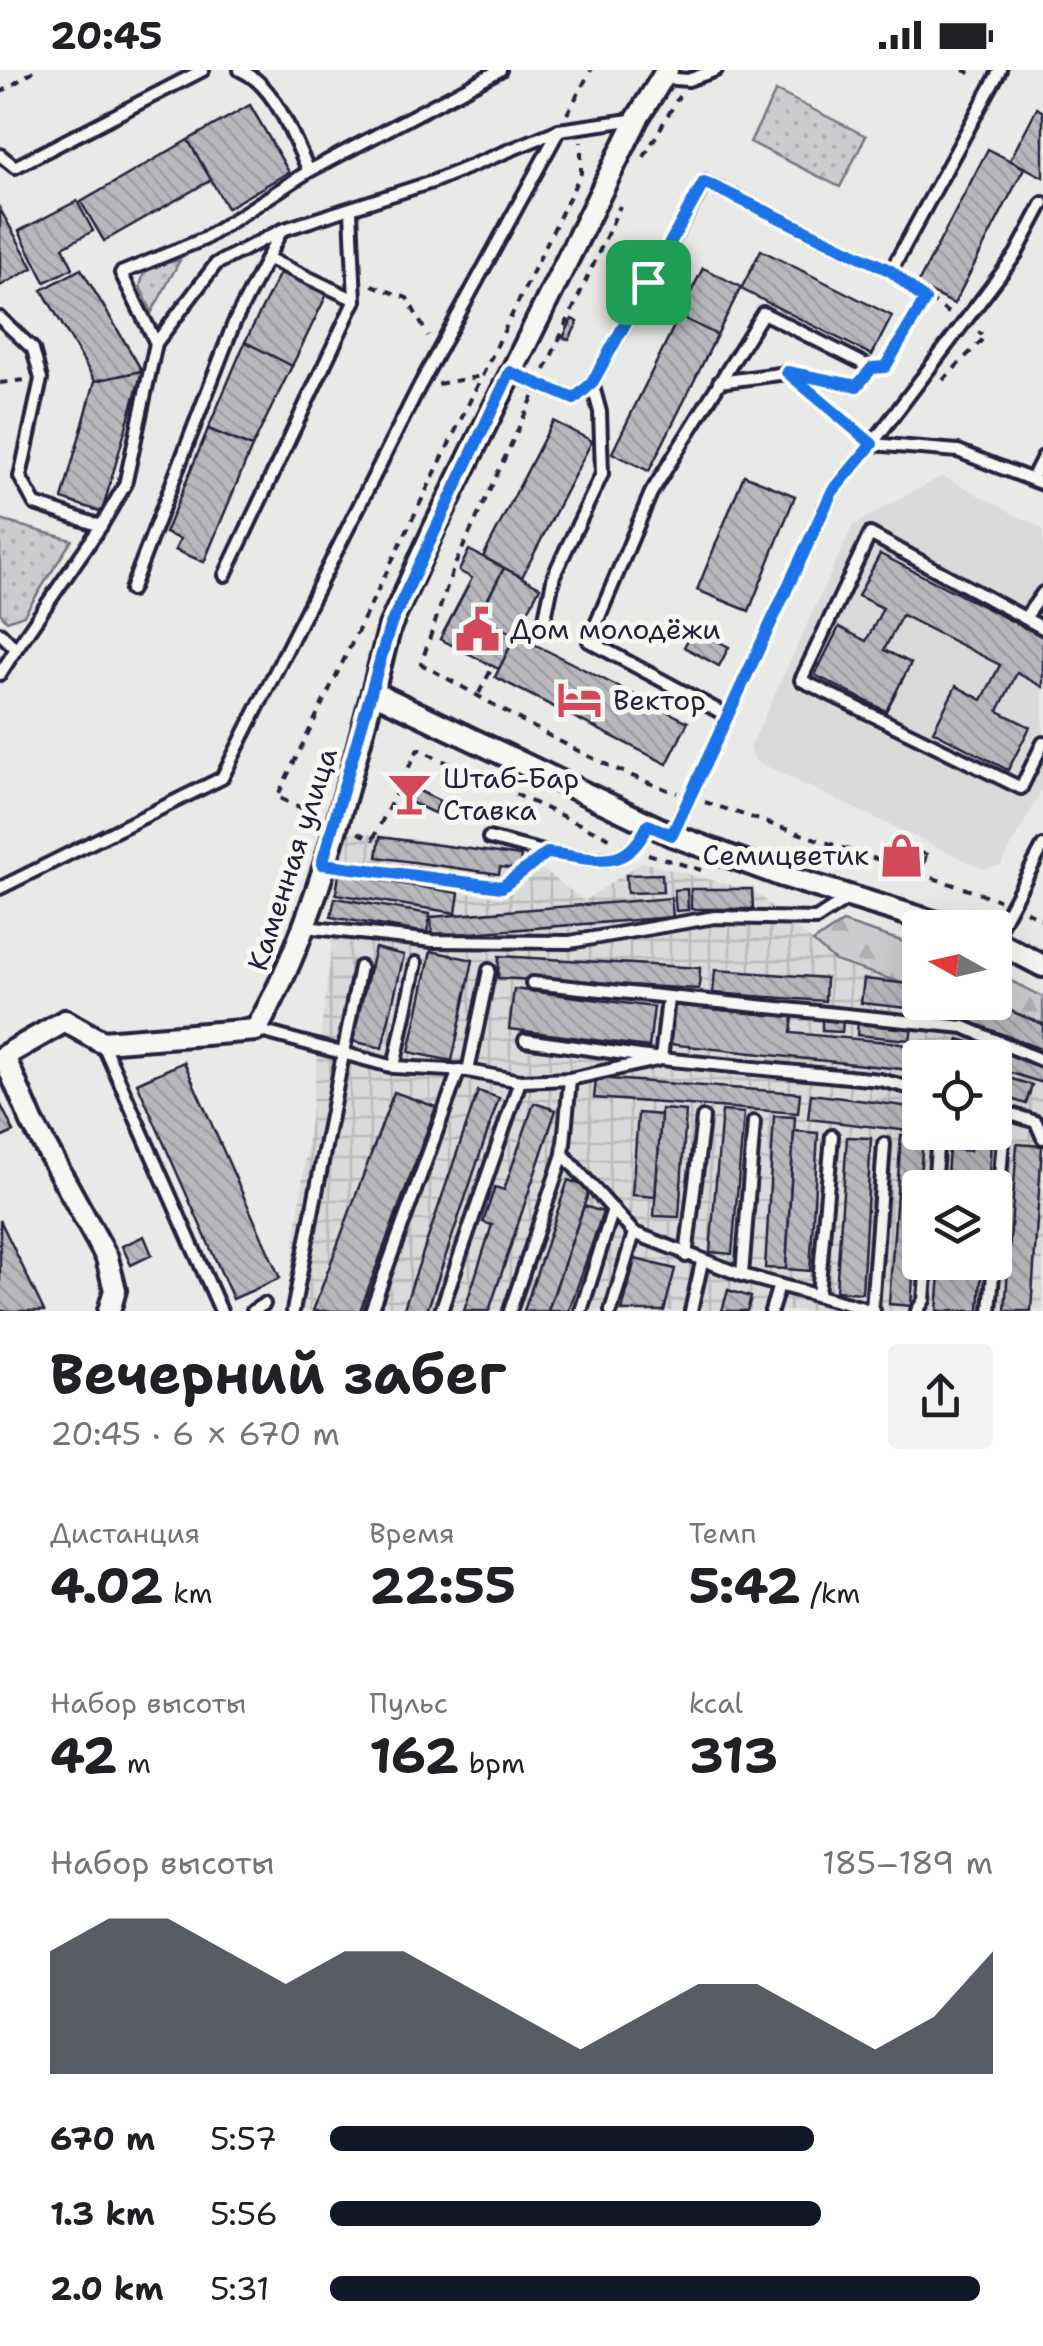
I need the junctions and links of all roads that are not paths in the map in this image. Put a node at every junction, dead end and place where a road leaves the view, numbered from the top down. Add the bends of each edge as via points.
1 (203, 70) edge
2 (240, 70) edge
3 (500, 70) edge
4 (716, 70) edge
5 (1000, 70) edge
6 (664, 74) edge
7 (637, 119) junction
8 (559, 130) junction
9 (0, 155) edge
10 (309, 172) junction
11 (1043, 203) edge
12 (351, 210) junction
13 (282, 230) junction
14 (267, 258) junction
15 (355, 300) junction
16 (0, 318) edge
17 (156, 343) junction
18 (510, 372) junction
19 (719, 382) junction
20 (592, 383) junction
21 (872, 444) junction
22 (1043, 458) edge
23 (1038, 481) edge
24 (101, 526) junction
25 (225, 574) dead end
26 (131, 590) dead end
27 (1043, 592) edge
28 (1025, 618) junction
29 (543, 627) dead end
30 (1043, 628) edge
31 (0, 633) edge
32 (16, 649) junction
33 (0, 674) edge
34 (373, 692) junction
35 (728, 716) junction
36 (1043, 743) edge
37 (648, 825) junction
38 (672, 835) junction
39 (489, 838) dead end
40 (1043, 846) edge
41 (547, 853) junction
42 (322, 864) junction
43 (0, 888) edge
44 (852, 896) junction
45 (1009, 910) edge
46 (902, 912) edge
47 (305, 927) junction
48 (1012, 948) edge
49 (416, 963) dead end
50 (1043, 966) edge
51 (360, 967) dead end
52 (489, 970) dead end
53 (532, 982) dead end
54 (668, 999) junction
55 (256, 1030) junction
56 (525, 1040) dead end
57 (102, 1042) junction
58 (2, 1052) edge
59 (343, 1053) junction
60 (661, 1058) junction
61 (1043, 1062) edge
62 (394, 1066) junction
63 (463, 1071) junction
64 (570, 1079) junction
65 (520, 1081) junction
66 (902, 1086) edge
67 (1012, 1115) edge
68 (703, 1118) dead end
69 (754, 1122) dead end
70 (832, 1136) dead end
71 (1043, 1138) edge
72 (884, 1144) dead end
73 (563, 1154) junction
74 (614, 1210) junction
75 (634, 1232) junction
76 (686, 1256) junction
77 (702, 1262) junction
78 (742, 1275) junction
79 (926, 1280) edge
80 (993, 1280) edge
81 (779, 1285) junction
82 (818, 1295) junction
83 (264, 1304) dead end
84 (841, 1306) edge
85 (873, 1310) edge
86 (110, 1311) edge
87 (221, 1311) edge
88 (253, 1311) edge
89 (292, 1311) edge
90 (371, 1311) edge
91 (441, 1311) edge
92 (510, 1311) edge
93 (582, 1311) edge
94 (611, 1311) edge
95 (691, 1311) edge
96 (771, 1311) edge
97 (918, 1311) edge
98 (990, 1311) edge

1 - 9 lane via 16,167
2 - 10 lane via 256,77
3 - 10 lane
4 - 6 lane via 688,80
5 - 20 lane via 891,271 704,182
6 - 7 street, Каменная улица
7 - 8 lane
7 - 18 street, Каменная улица
8 - 12 lane
8 - 43 lane via 419,388 222,778
10 - 17 lane via 204,239 121,272
11 - 21 lane via 1016,254
12 - 13 lane
12 - 15 lane
13 - 14 lane
13 - 17 lane via 216,264
14 - 15 lane
14 - 26 lane via 234,323
15 - 25 lane
16 - 24 lane via 33,349 41,379 20,477 36,504
17 - 24 lane via 124,485
18 - 20 lane via 574,399
18 - 34 street, Каменная улица via 390,626
19 - 19 lane via 787,372 857,386 872,368 762,313
19 - 35 lane via 651,494 589,641
20 - 29 lane via 602,474 554,575
21 - 23 lane via 958,452
21 - 35 lane via 832,492
22 - 23 lane
24 - 32 lane
27 - 28 lane
28 - 30 lane
28 - 36 lane via 870,534 801,680 1022,788
31 - 32 lane
32 - 33 lane
34 - 37 street
34 - 42 street, Каменная улица
35 - 38 lane
37 - 38 street
37 - 41 lane via 636,850 617,860
38 - 44 street
39 - 41 lane
40 - 45 lane
41 - 42 lane via 502,887
42 - 47 street, Каменная улица
44 - 46 street
44 - 47 lane via 816,919 715,917 570,942 433,941
47 - 55 street, Каменная улица
48 - 50 street
49 - 62 lane
51 - 59 lane
52 - 63 lane
53 - 54 lane
54 - 60 lane
54 - 61 lane via 964,1027
55 - 57 street
55 - 59 lane
56 - 60 lane
57 - 58 street via 65,1021
57 - 87 lane
58 - 86 street via 32,1122 107,1258 115,1290
59 - 62 lane
59 - 89 lane
60 - 64 lane
60 - 66 lane
62 - 63 lane
63 - 65 lane
63 - 90 lane
64 - 65 lane
64 - 73 lane
65 - 91 lane
67 - 71 lane via 1036,1122
68 - 76 lane
69 - 78 lane
70 - 82 lane
72 - 85 lane
73 - 74 lane
73 - 92 lane
74 - 75 lane
74 - 93 lane
75 - 76 lane
75 - 94 lane
76 - 77 lane
77 - 78 lane
77 - 95 lane
78 - 81 lane
79 - 97 lane
80 - 98 lane
81 - 82 lane
81 - 96 lane
82 - 84 lane
83 - 88 lane
84 - 85 lane

